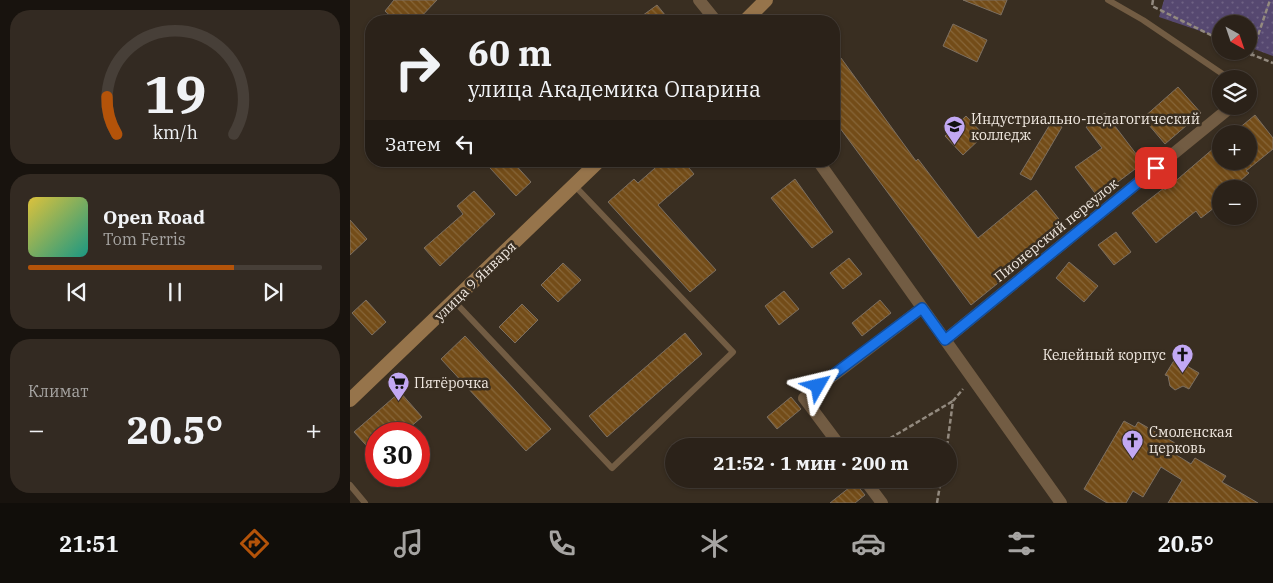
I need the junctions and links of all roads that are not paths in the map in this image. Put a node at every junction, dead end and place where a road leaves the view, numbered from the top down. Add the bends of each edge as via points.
1 (699, 0) edge
2 (766, 0) edge
3 (1108, 0) edge
4 (711, 15) edge
5 (751, 15) edge
6 (1217, 70) edge
7 (1221, 115) edge
8 (593, 167) edge
9 (822, 167) edge
10 (574, 185) junction
11 (454, 301) junction
12 (922, 308) junction
13 (945, 340) junction
14 (352, 394) edge
15 (834, 438) edge
16 (350, 485) edge
17 (871, 488) edge
18 (365, 503) edge
19 (882, 503) edge
20 (1061, 503) edge

1 - 4 street
2 - 5 main road
3 - 6 lane via 1150,24
7 - 13 street, Пионерский переулок
8 - 10 main road, улица 9 Января
9 - 12 street
10 - 11 main road, улица 9 Января
10 - 11 lane via 733,352 612,468
11 - 14 main road, улица 9 Января
12 - 13 street
12 - 15 street via 804,398
13 - 20 street
16 - 18 lane
17 - 19 street

